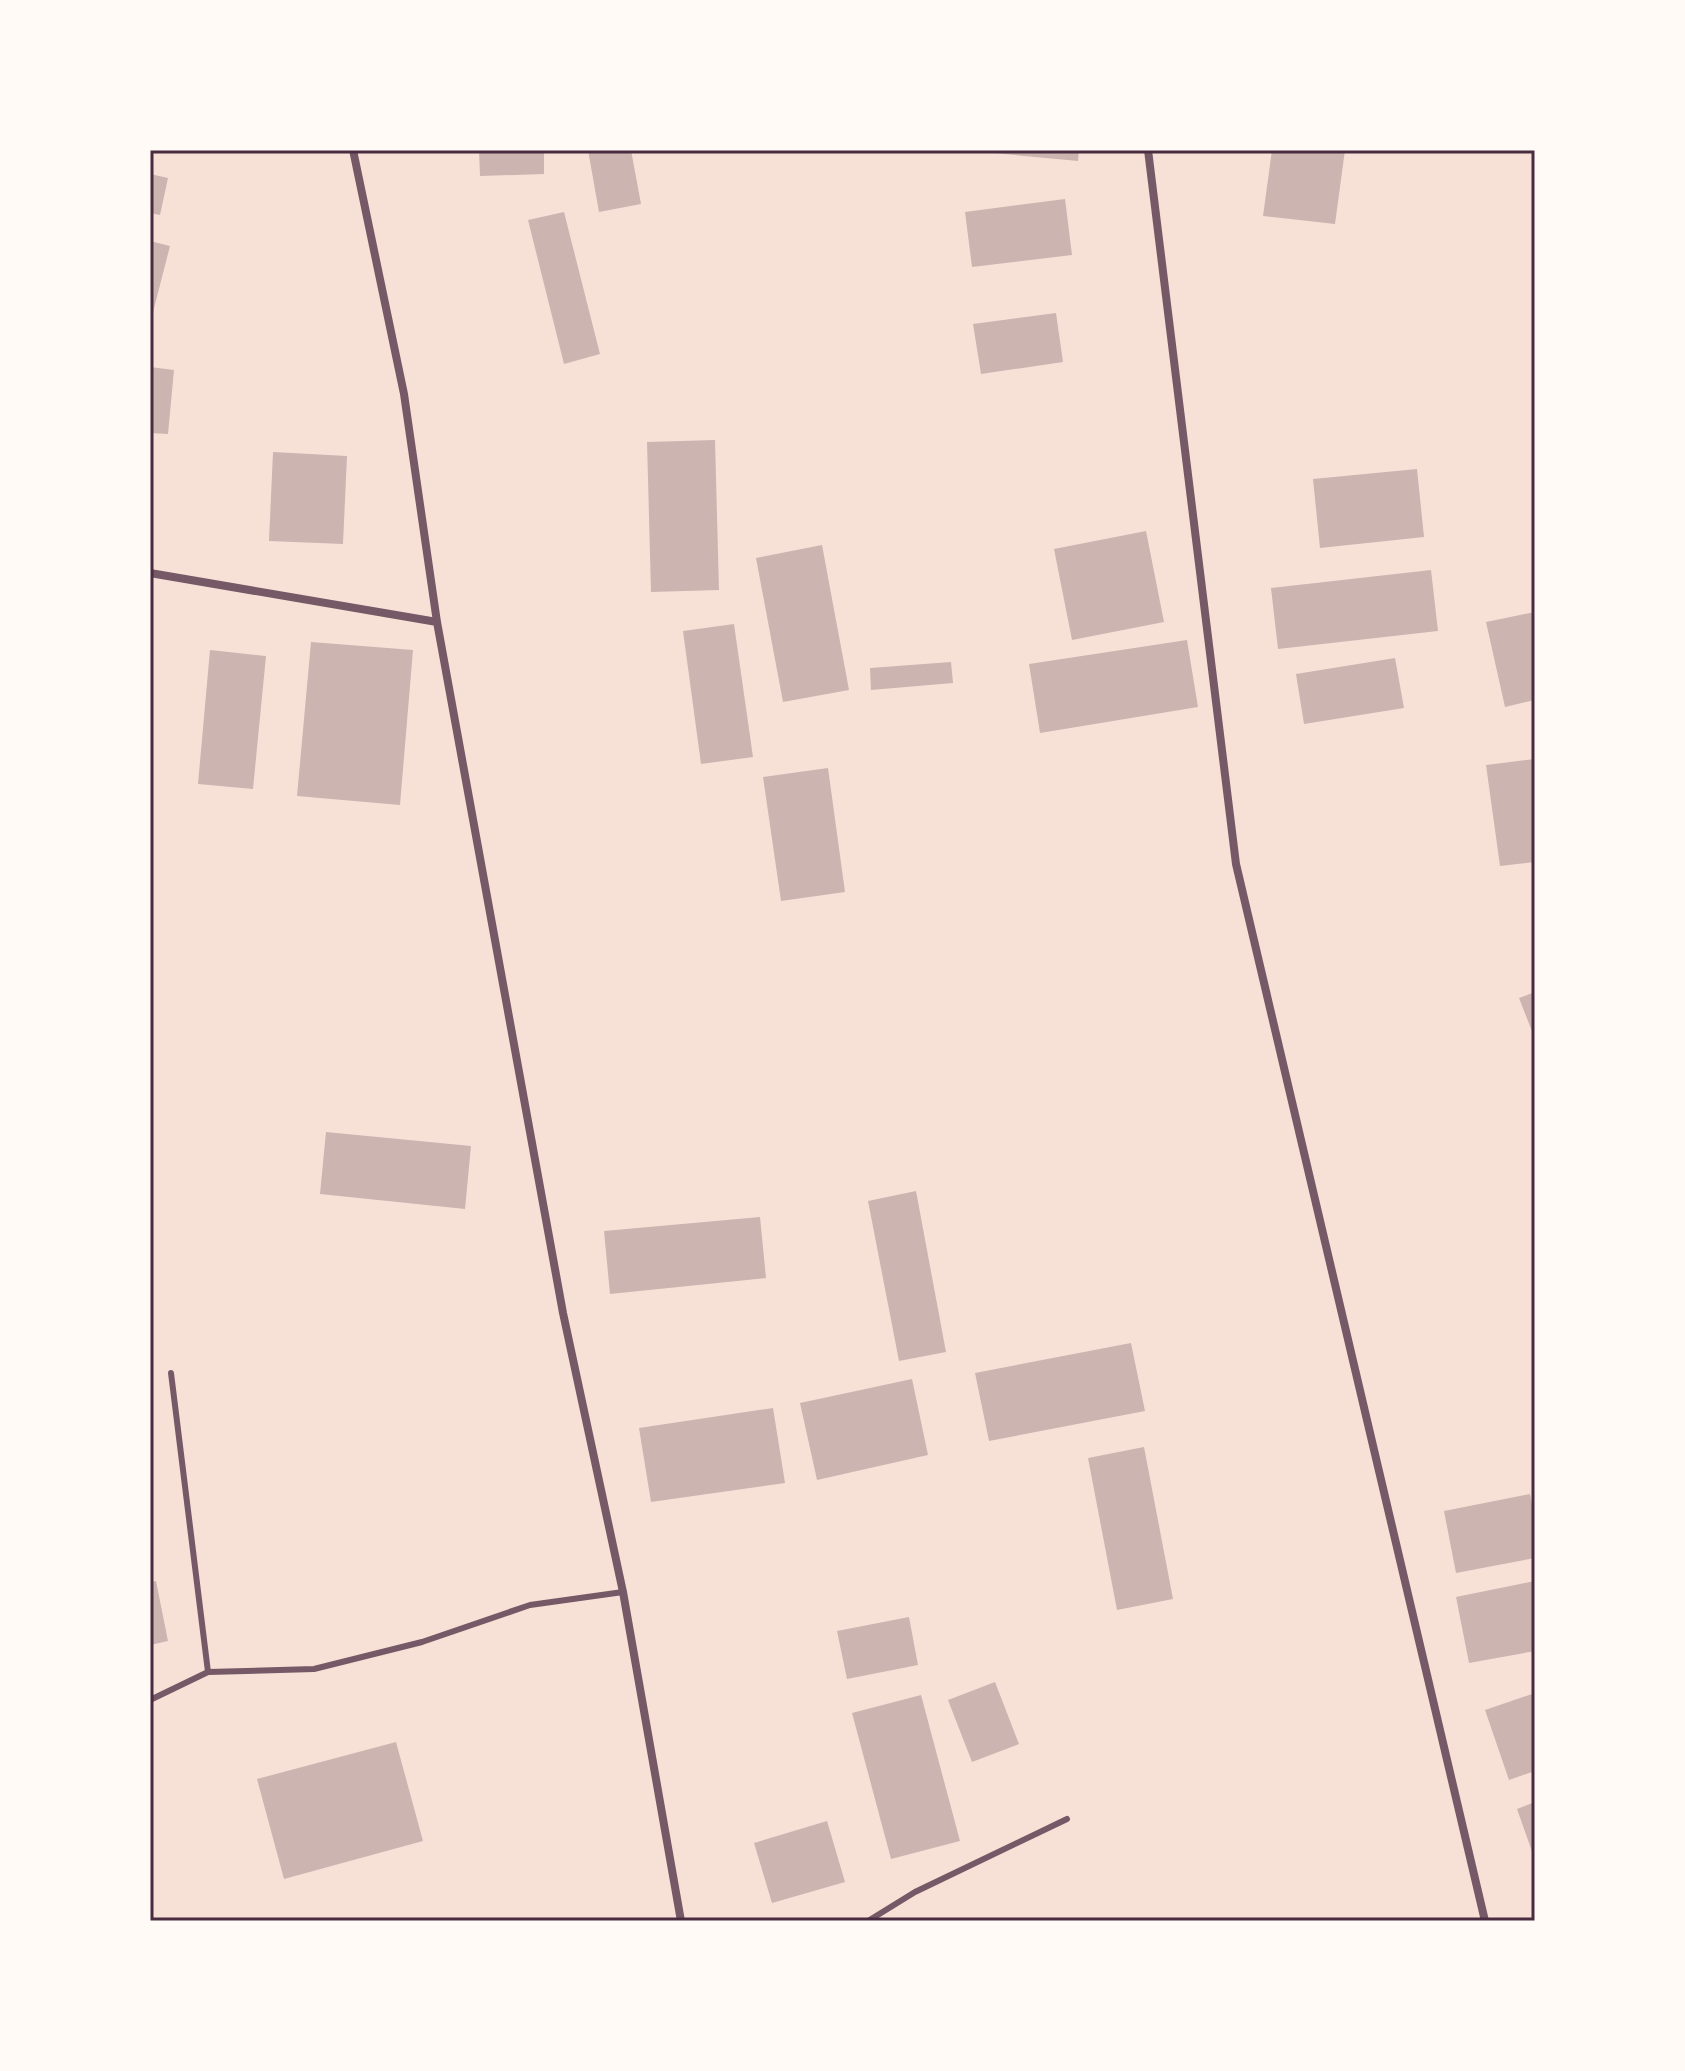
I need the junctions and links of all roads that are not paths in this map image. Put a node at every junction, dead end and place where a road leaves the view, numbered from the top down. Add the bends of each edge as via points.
1 (353, 150) edge
2 (1148, 150) edge
3 (150, 573) edge
4 (437, 622) junction
5 (171, 1373) dead end
6 (623, 1592) junction
7 (208, 1672) junction
8 (150, 1700) edge
9 (1067, 1819) dead end
10 (681, 1921) edge
11 (868, 1921) edge
12 (1485, 1921) edge

1 - 4 street via 404,394
2 - 12 street via 1236,864
3 - 4 street
4 - 6 street via 563,1313
5 - 7 lane
6 - 7 lane via 530,1605 422,1642 314,1669
6 - 10 street
7 - 8 lane
9 - 11 lane via 915,1892

